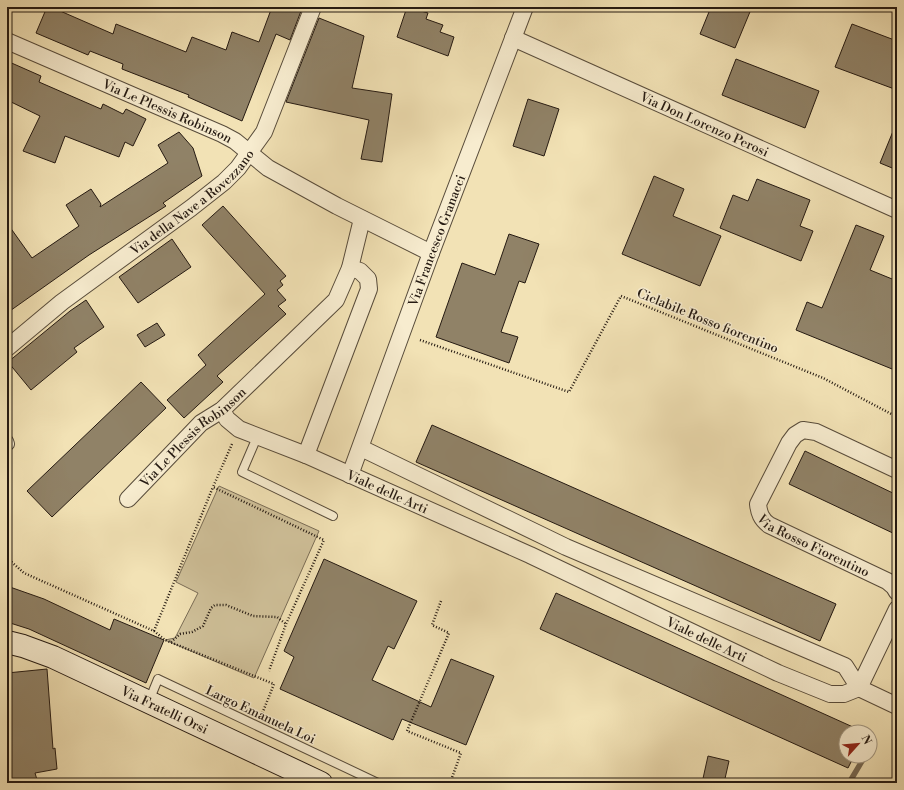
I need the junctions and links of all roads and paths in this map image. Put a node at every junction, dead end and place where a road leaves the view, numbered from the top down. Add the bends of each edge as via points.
1 (313, 7) edge
2 (525, 7) edge
3 (513, 38) junction
4 (7, 41) edge
5 (250, 153) junction
6 (897, 210) edge
7 (362, 219) junction
8 (430, 253) junction
9 (350, 268) junction
10 (420, 340) dead end
11 (7, 348) edge
12 (222, 410) junction
13 (897, 417) edge
14 (257, 436) junction
15 (360, 448) junction
16 (306, 455) junction
17 (897, 470) edge
18 (350, 475) junction
19 (213, 487) dead end
20 (128, 499) dead end
21 (333, 516) dead end
22 (324, 540) dead end
23 (566, 547) junction
24 (7, 558) edge
25 (557, 568) junction
26 (897, 592) edge
27 (441, 601) dead end
28 (897, 609) edge
29 (286, 624) junction
30 (154, 631) junction
31 (7, 642) edge
32 (171, 642) dead end
33 (269, 671) dead end
34 (859, 688) junction
35 (148, 702) junction
36 (897, 706) edge
37 (258, 726) junction
38 (321, 783) edge
39 (378, 783) edge
40 (450, 783) edge

1 - 5 street, Via della Nave a Rovezzano via 264,132
2 - 3 street, Via Francesco Granacci
3 - 6 street, Via Don Lorenzo Perosi
3 - 8 street, Via Francesco Granacci
4 - 5 street, Via Le Plessis Robinson via 222,134
5 - 7 street, Via Le Plessis Robinson via 268,168
5 - 11 street, Via della Nave a Rovezzano via 224,182 62,302
7 - 8 street, Via Le Plessis Robinson
7 - 9 street, Via Le Plessis Robinson
8 - 15 street, Via Francesco Granacci
9 - 12 street, Via Le Plessis Robinson via 340,292 328,309
9 - 16 street via 368,279 369,290
10 - 13 path, Ciclabile Rosso fiorentino via 569,392 621,296 823,378
12 - 14 street, Viale delle Arti via 234,425
12 - 20 street, Via Le Plessis Robinson via 202,424
14 - 16 street, Viale delle Arti
14 - 21 lane via 242,472
15 - 18 street, Via Francesco Granacci
15 - 23 street, Viale delle Arti
16 - 18 street, Viale delle Arti
17 - 26 street, Via Rosso Fiorentino via 816,432 803,430 789,443 758,504 758,511 769,524 887,581
18 - 25 street, Viale delle Arti
19 - 30 path
22 - 29 path
23 - 25 street
23 - 34 street, Viale delle Arti via 845,666
24 - 30 path via 24,573
25 - 34 street, Viale delle Arti via 830,694 844,694
27 - 40 path via 432,625 449,633 406,731 460,753
28 - 34 street
29 - 32 path via 277,617 252,616 226,605 216,605 211,608 203,626 192,632 180,634
29 - 33 path
30 - 37 path via 165,640 274,684
31 - 35 main road, Via Fratelli Orsi via 53,657
34 - 36 street
35 - 37 lane, Largo Emanuela Loi via 158,678
35 - 38 main road, Via Fratelli Orsi
37 - 39 lane, Largo Emanuela Loi

